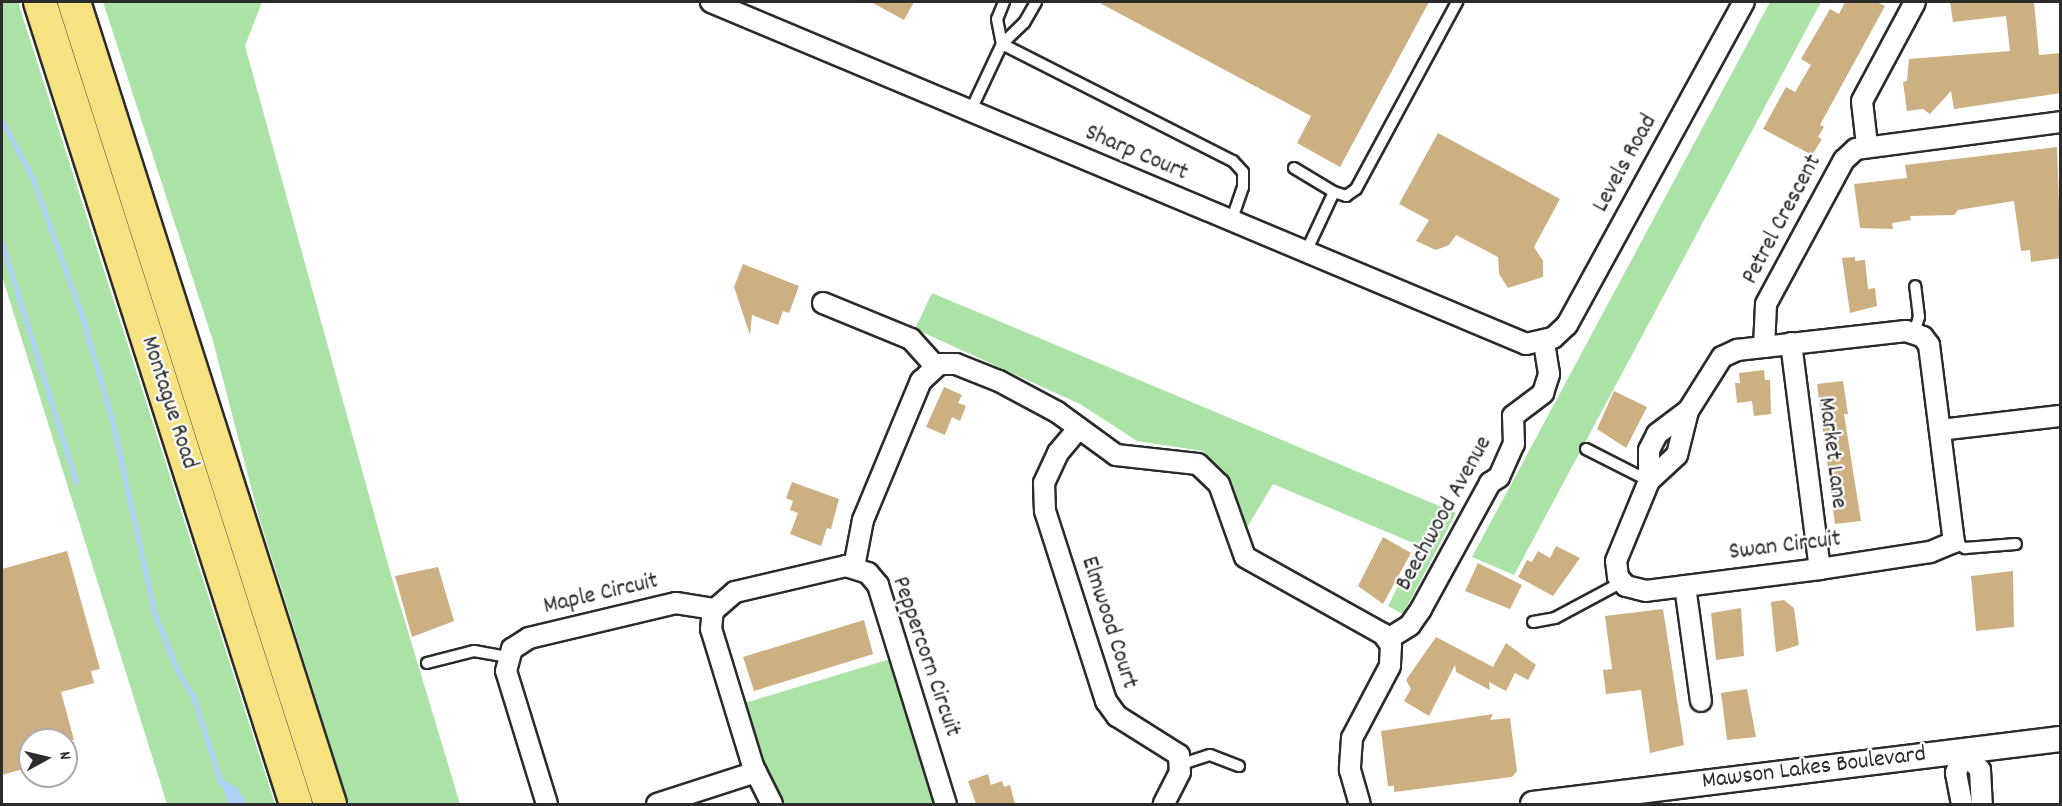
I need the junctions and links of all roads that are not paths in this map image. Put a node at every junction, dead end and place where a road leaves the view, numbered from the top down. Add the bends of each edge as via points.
1 (40, 2) edge
2 (74, 2) edge
3 (711, 2) edge
4 (1004, 2) edge
5 (1036, 2) edge
6 (1457, 2) edge
7 (1744, 2) edge
8 (1914, 2) edge
9 (1002, 44) junction
10 (970, 112) junction
11 (2061, 122) edge
12 (1868, 145) junction
13 (1294, 168) dead end
14 (1334, 192) junction
15 (1231, 222) junction
16 (1305, 254) junction
17 (1916, 286) dead end
18 (823, 303) dead end
19 (1914, 333) junction
20 (1544, 342) junction
21 (1791, 343) junction
22 (1764, 347) junction
23 (935, 366) junction
24 (1688, 411) junction
25 (2061, 416) edge
26 (1078, 429) junction
27 (1940, 430) junction
28 (1586, 449) dead end
29 (1649, 481) junction
30 (1954, 542) junction
31 (2016, 544) dead end
32 (854, 567) junction
33 (1820, 569) junction
34 (1622, 582) junction
35 (1685, 586) junction
36 (715, 609) junction
37 (1533, 622) dead end
38 (1388, 639) junction
39 (508, 657) junction
40 (427, 663) dead end
41 (1701, 701) dead end
42 (2061, 739) edge
43 (1964, 751) junction
44 (1182, 764) junction
45 (1239, 766) dead end
46 (756, 772) junction
47 (296, 804) edge
48 (330, 804) edge
49 (547, 804) edge
50 (657, 804) edge
51 (772, 804) edge
52 (946, 804) edge
53 (1164, 804) edge
54 (1360, 804) edge
55 (1533, 804) edge
56 (1962, 804) edge
57 (1982, 804) edge

1 - 47 main road, Montague Road
2 - 48 main road, Montague Road
3 - 10 street, Sharp Court
4 - 9 lane via 997,19
5 - 9 lane via 1024,23
6 - 14 lane via 1356,189 1346,196
7 - 20 street, Levels Road via 1567,325
8 - 12 street via 1862,101
9 - 10 lane
9 - 15 lane via 1233,161 1243,172 1243,187
10 - 15 street, Sharp Court
11 - 12 street, Petrel Crescent
12 - 22 street, Petrel Crescent via 1844,160 1766,304
13 - 14 lane
14 - 16 lane
15 - 16 street, Sharp Court
16 - 20 street, Sharp Court via 1511,342
17 - 19 lane via 1919,317
18 - 23 street via 911,339
19 - 21 street via 1895,330
19 - 27 street via 1929,345
20 - 38 street, Beechwood Avenue via 1549,374 1543,393 1513,416 1514,444 1500,477 1490,483 1410,625
21 - 22 street
21 - 33 street, Market Lane
22 - 24 street via 1722,357
23 - 26 street via 956,364 999,381 1057,412
23 - 32 street via 921,381 863,520
24 - 29 street via 1677,455
24 - 29 street via 1653,441 1647,455
25 - 27 street
26 - 38 street via 1116,455 1180,460 1204,468 1222,490 1245,557
26 - 44 street, Elmwood Court via 1058,453 1044,483 1045,511 1106,701 1118,716 1174,750
27 - 30 street
28 - 29 lane
29 - 34 street via 1616,561
30 - 31 lane via 1965,548
30 - 33 street, Swan Circuit via 1930,552
32 - 36 street, Peppercorn Circuit via 735,592
32 - 52 street, Peppercorn Circuit via 878,585
33 - 35 street, Swan Circuit
34 - 35 street, Swan Circuit via 1635,590
34 - 37 lane via 1561,616
35 - 41 street
36 - 39 street, Maple Circuit via 676,603 523,640
36 - 46 street via 711,629
38 - 54 street via 1392,651 1390,666 1355,728 1350,750 1350,774
39 - 40 lane via 474,651
39 - 49 street via 507,673
42 - 43 street, Mawson Lakes Boulevard
43 - 55 street, Mawson Lakes Boulevard
43 - 56 street via 1956,773
43 - 57 street via 1980,770
44 - 45 lane via 1210,755
44 - 53 street
46 - 50 street
46 - 51 street

